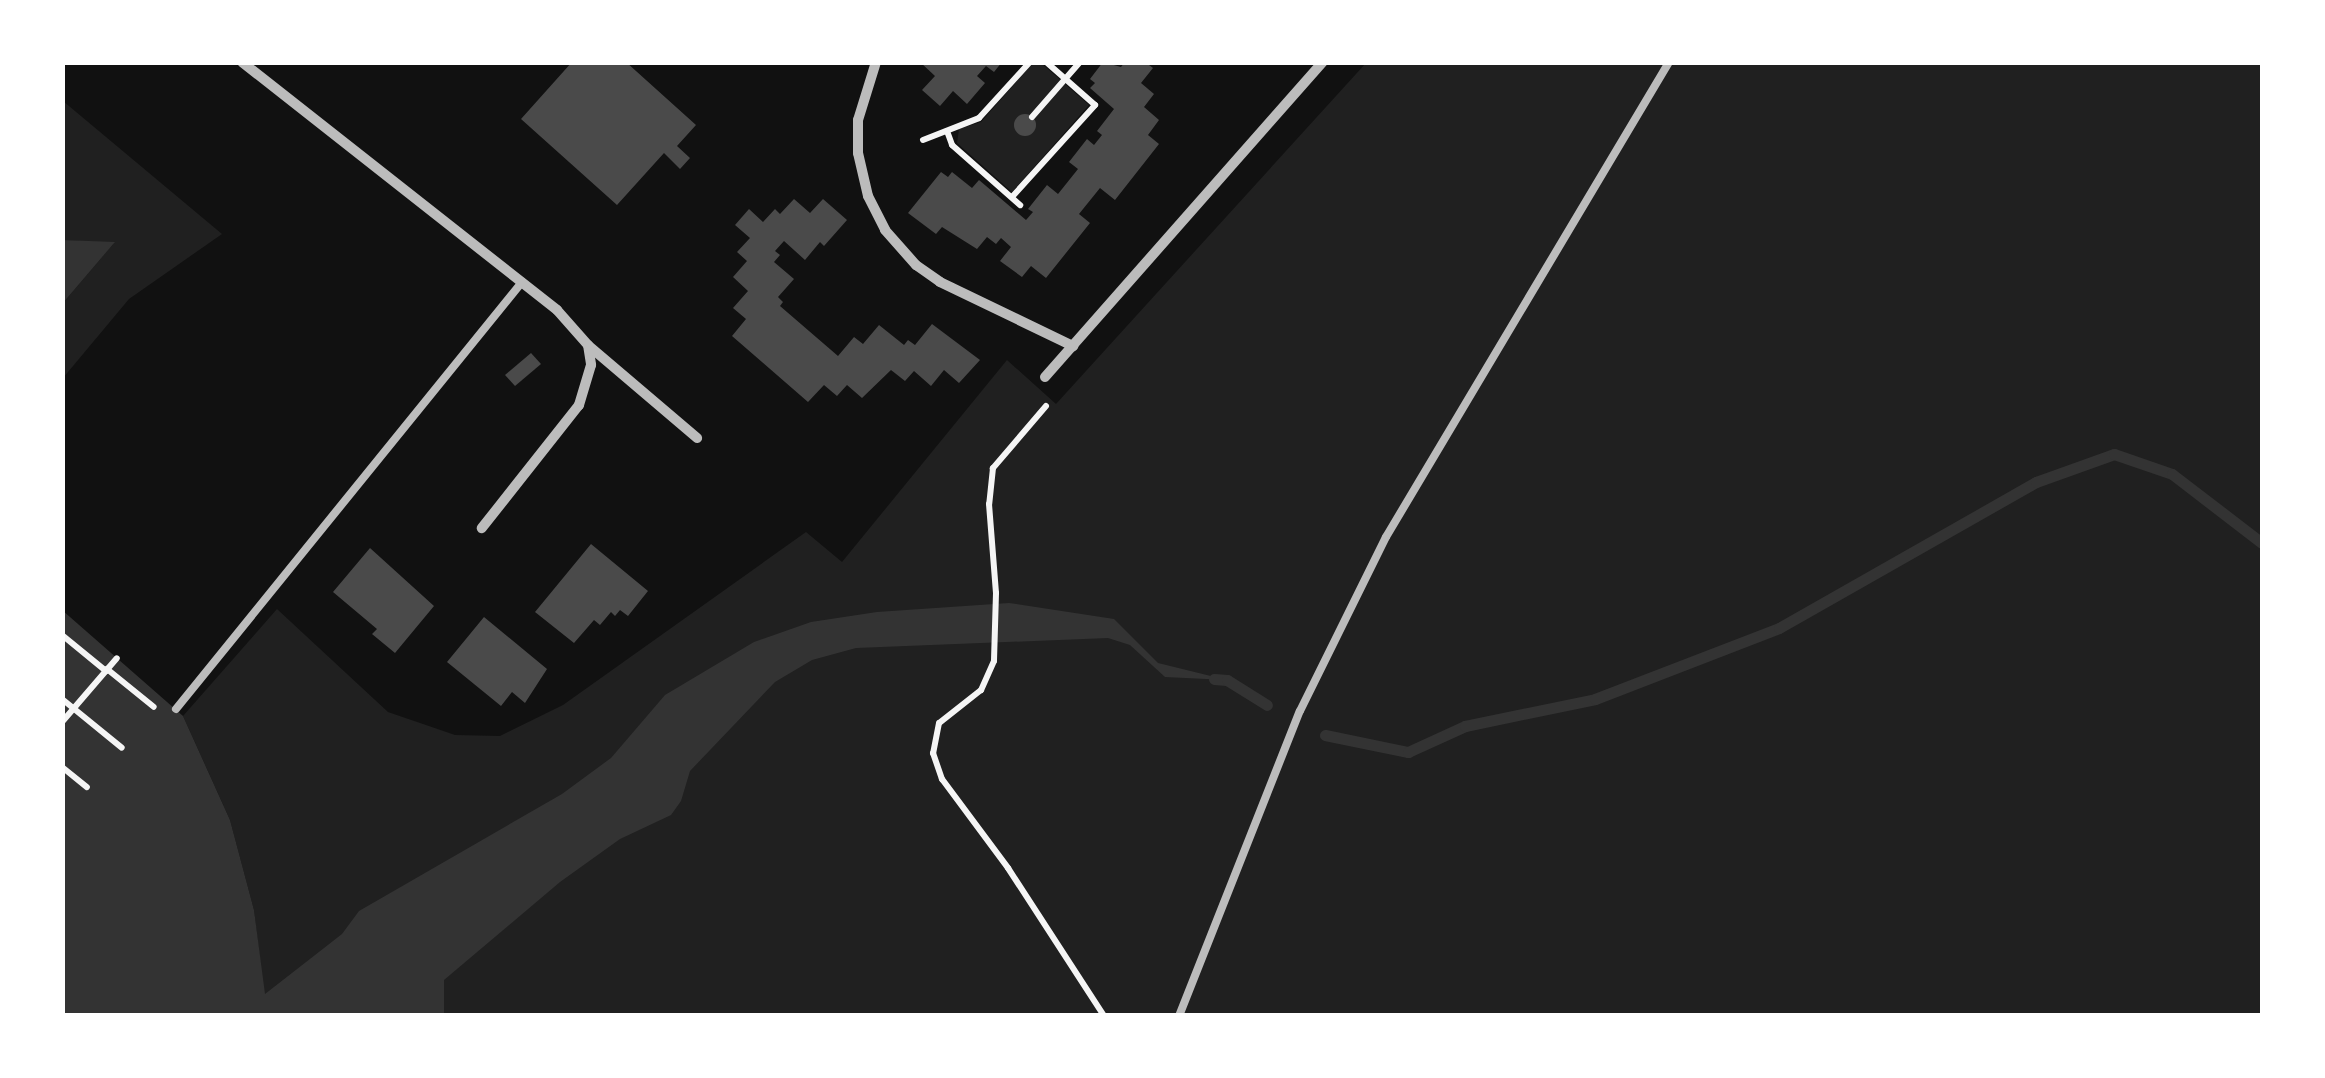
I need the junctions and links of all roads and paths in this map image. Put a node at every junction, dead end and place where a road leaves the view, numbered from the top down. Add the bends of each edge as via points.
1 (242, 62) edge
2 (876, 62) edge
3 (1030, 62) edge
4 (1046, 62) edge
5 (1080, 62) edge
6 (1323, 62) edge
7 (1669, 62) edge
8 (1065, 79) junction
9 (1032, 117) dead end
10 (947, 131) junction
11 (923, 140) dead end
12 (1012, 197) junction
13 (1020, 204) dead end
14 (522, 282) junction
15 (588, 345) junction
16 (1072, 346) junction
17 (1045, 377) dead end
18 (1046, 406) dead end
19 (697, 438) dead end
20 (482, 528) dead end
21 (62, 635) edge
22 (117, 658) dead end
23 (107, 670) junction
24 (62, 699) edge
25 (74, 708) junction
26 (155, 708) dead end
27 (176, 710) dead end
28 (62, 722) edge
29 (122, 748) dead end
30 (62, 767) edge
31 (86, 788) dead end
32 (1104, 1016) edge
33 (1179, 1016) edge

1 - 14 street
2 - 16 street via 858,120 858,153 885,230 940,282
3 - 10 path via 978,118
4 - 8 path
5 - 8 path
6 - 16 street
7 - 33 lane via 1386,537 1300,712
8 - 9 path
8 - 12 path via 1095,104
10 - 11 path
10 - 12 path via 952,145
12 - 13 path
14 - 15 street
14 - 27 lane
15 - 19 street
15 - 20 street via 579,405
16 - 17 street
18 - 32 path via 993,468 988,504 996,593 989,680 938,724 935,766
21 - 23 path
22 - 23 path
23 - 25 path
23 - 26 path
24 - 25 path
25 - 28 path
25 - 29 path
30 - 31 path

